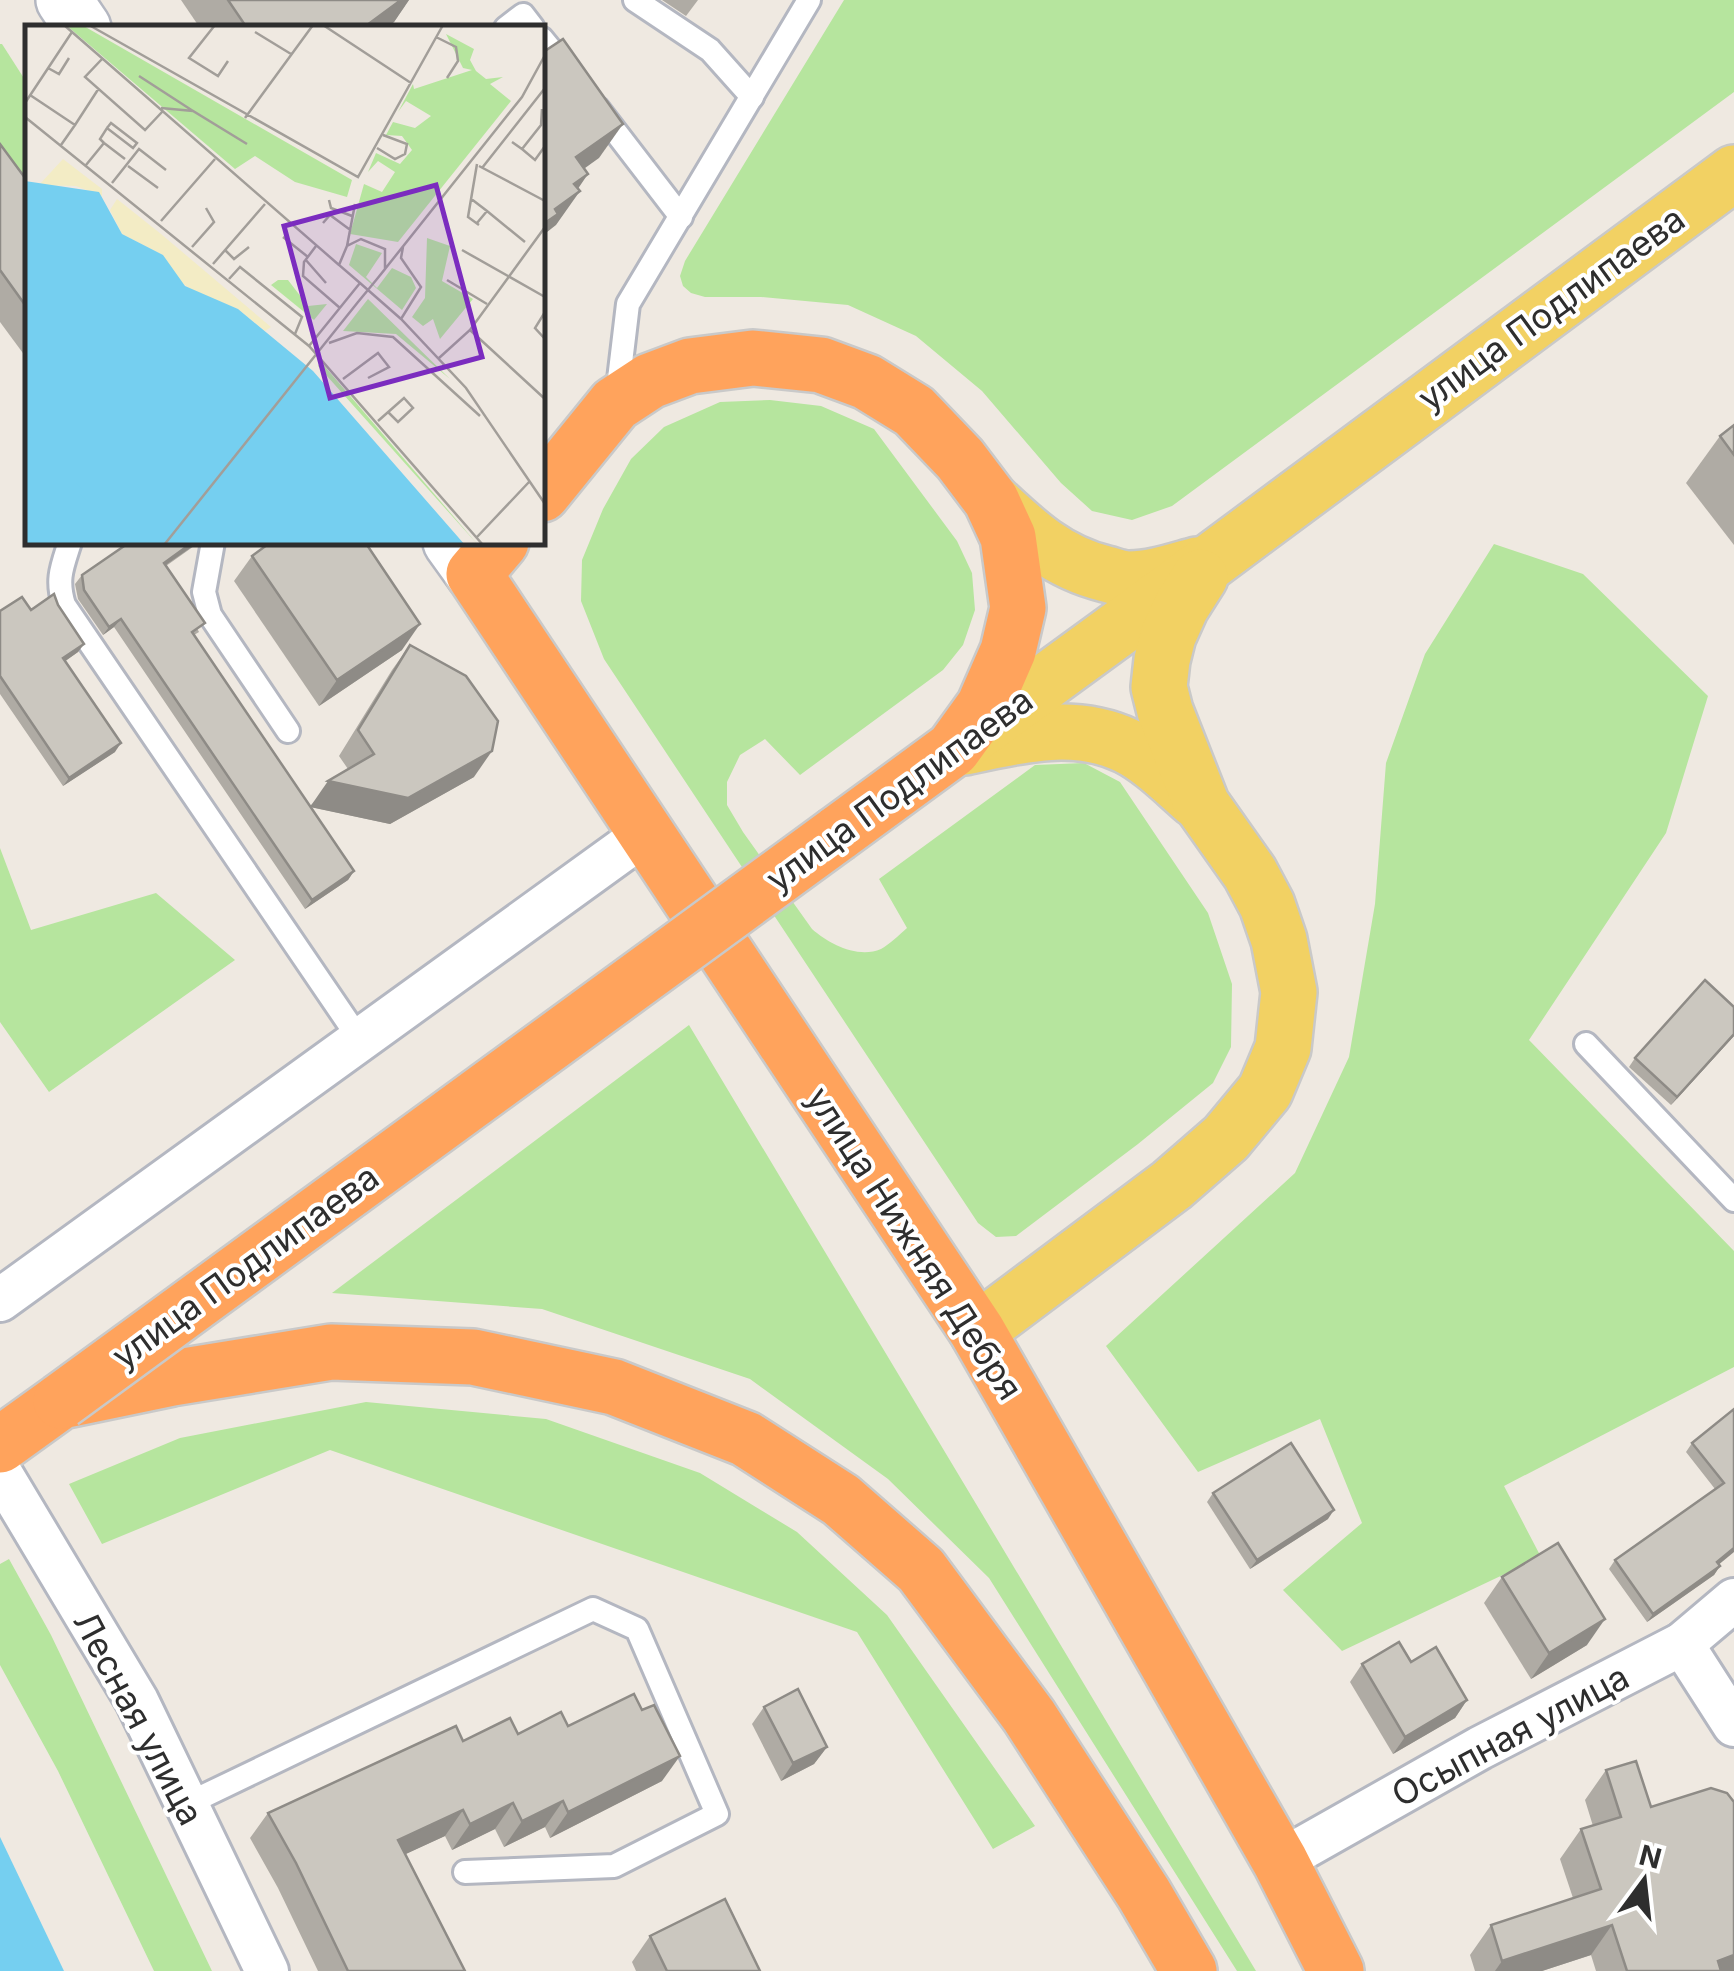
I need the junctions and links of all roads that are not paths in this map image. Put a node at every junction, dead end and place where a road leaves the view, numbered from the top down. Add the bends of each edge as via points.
1 (64, 0) edge
2 (634, 0) edge
3 (809, 0) edge
4 (82, 25) edge
5 (510, 25) edge
6 (532, 25) edge
7 (545, 43) edge
8 (752, 97) junction
9 (1734, 173) edge
10 (681, 217) junction
11 (616, 404) junction
12 (545, 490) edge
13 (991, 500) junction
14 (69, 545) edge
15 (212, 545) edge
16 (475, 553) edge
17 (1210, 562) junction
18 (288, 731) dead end
19 (952, 749) junction
20 (1202, 805) junction
21 (646, 834) junction
22 (360, 1040) junction
23 (1586, 1044) dead end
24 (1734, 1200) edge
25 (0, 1300) edge
26 (978, 1331) junction
27 (60, 1400) junction
28 (0, 1445) edge
29 (0, 1472) edge
30 (1734, 1600) edge
31 (1682, 1644) junction
32 (1734, 1724) edge
33 (187, 1804) junction
34 (1280, 1861) junction
35 (465, 1872) dead end
36 (267, 1971) edge
37 (1189, 1971) edge
38 (1336, 1971) edge

1 - 4 main road
2 - 8 lane via 710,50
3 - 8 lane
5 - 6 lane via 524,15
7 - 10 lane
8 - 10 lane
9 - 17 main road, улица Подлипаева
10 - 11 lane via 628,304
11 - 12 highway
11 - 13 highway via 690,366 753,358 821,365 867,382 914,411
13 - 17 main road via 1039,542 1093,570 1127,579
13 - 19 highway via 1008,537 1018,608 984,706
14 - 22 lane via 60,572 64,605
15 - 18 lane via 204,592 210,615
16 - 21 highway, улица Нижняя Дебря
17 - 19 main road, улица Подлипаева
17 - 20 main road via 1168,636 1159,687
19 - 20 main road via 1064,731 1095,734 1130,747
19 - 27 highway, улица Подлипаева, bridge
20 - 26 main road via 1250,873 1279,940 1289,992 1283,1048 1265,1091 1226,1138 1172,1186
21 - 22 street
21 - 26 highway, улица Нижняя Дебря
22 - 25 street
23 - 24 lane
26 - 34 highway, улица Нижняя Дебря
27 - 28 highway, улица Подлипаева
27 - 37 highway via 330,1352 474,1357 614,1387 746,1439 841,1500 922,1570 1029,1716
29 - 33 street, Лесная улица via 138,1701
30 - 31 street, Осыпная улица
31 - 32 street
31 - 34 street, Осыпная улица
33 - 35 lane via 593,1610 637,1628 717,1814 614,1866
33 - 36 street, Лесная улица
34 - 38 highway, улица Нижняя Дебря

